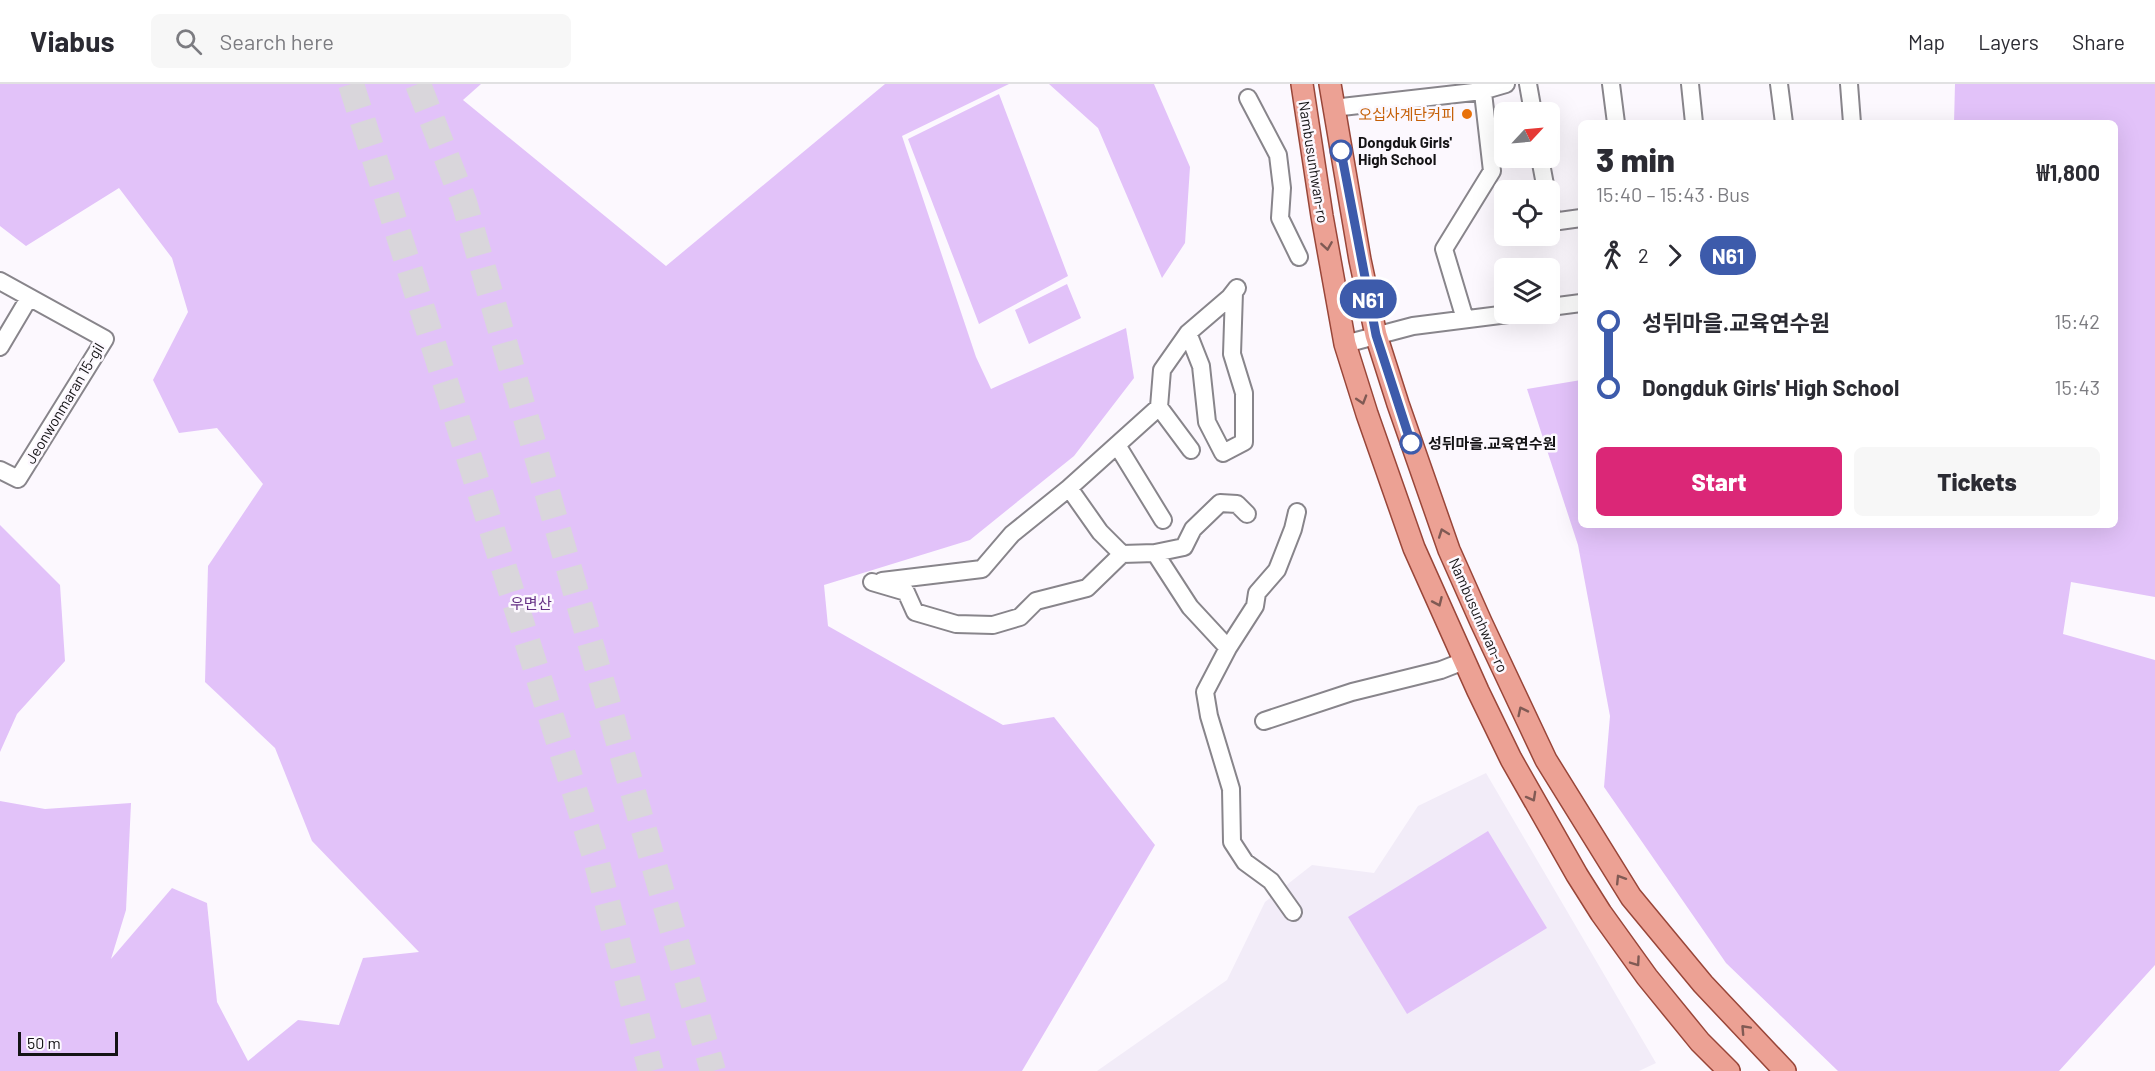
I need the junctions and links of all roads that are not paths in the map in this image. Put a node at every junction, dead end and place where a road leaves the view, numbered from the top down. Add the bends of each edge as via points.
1 (1302, 84) edge
2 (1330, 84) edge
3 (1506, 84) edge
4 (1528, 84) edge
5 (1611, 84) edge
6 (1690, 84) edge
7 (1779, 84) edge
8 (1849, 84) edge
9 (1482, 87) edge
10 (1248, 98) dead end
11 (1531, 102) edge
12 (1333, 108) junction
13 (1616, 120) edge
14 (1694, 120) edge
15 (1784, 120) edge
16 (1852, 120) edge
17 (1578, 218) edge
18 (1560, 221) edge
19 (1299, 257) dead end
20 (0, 282) edge
21 (29, 298) junction
22 (1578, 303) edge
23 (1560, 306) edge
24 (1494, 316) edge
25 (1465, 319) junction
26 (1188, 333) junction
27 (1376, 335) junction
28 (1345, 344) junction
29 (0, 347) edge
30 (1159, 407) junction
31 (1118, 445) junction
32 (1191, 450) dead end
33 (0, 470) edge
34 (1069, 488) junction
35 (1297, 512) dead end
36 (1247, 514) dead end
37 (1163, 520) dead end
38 (1155, 553) junction
39 (1122, 554) junction
40 (1228, 648) junction
41 (1464, 661) junction
42 (1264, 721) dead end
43 (1293, 912) dead end
44 (1729, 1071) edge
45 (1785, 1071) edge

1 -> 28 main road, Nambusunhwan-ro
2 - 12 main road, Nambusunhwan-ro
3 - 9 street
4 - 11 street
5 - 13 street
6 - 14 street
7 - 15 street
8 - 16 street
9 - 12 street
9 - 25 street via 1492,171 1444,249
10 - 19 street via 1278,155 1281,218
12 - 27 main road, Nambusunhwan-ro
17 - 18 street
20 - 21 street
21 - 29 street
21 - 33 street, Jeonwonmaran 15-gil via 105,339 18,479
22 - 23 street
24 - 25 street
25 - 27 street
26 - 26 street via 1237,288 1232,354 1244,393 1244,442 1223,453 1207,422 1201,366
26 - 30 street via 1162,370
27 - 28 street
45 -> 27 main road, Nambusunhwan-ro via 1703,984 1631,897 1546,760 1449,550
28 -> 41 main road, Nambusunhwan-ro via 1414,548
30 - 31 street
30 - 32 street
31 - 34 street
31 - 37 street
34 - 39 street
34 - 39 street via 1012,534 982,569 872,582 906,592 915,612 956,624 993,625 1020,617 1036,601 1087,588
35 - 40 street via 1277,570 1257,593 1255,606
36 - 38 street via 1238,504 1220,503 1193,529 1184,547
38 - 39 street
38 - 40 street via 1190,607
40 - 43 street via 1205,692 1231,789 1232,842 1245,862 1271,881
41 - 42 street
41 -> 44 main road, Nambusunhwan-ro via 1511,759 1601,914 1700,1042

